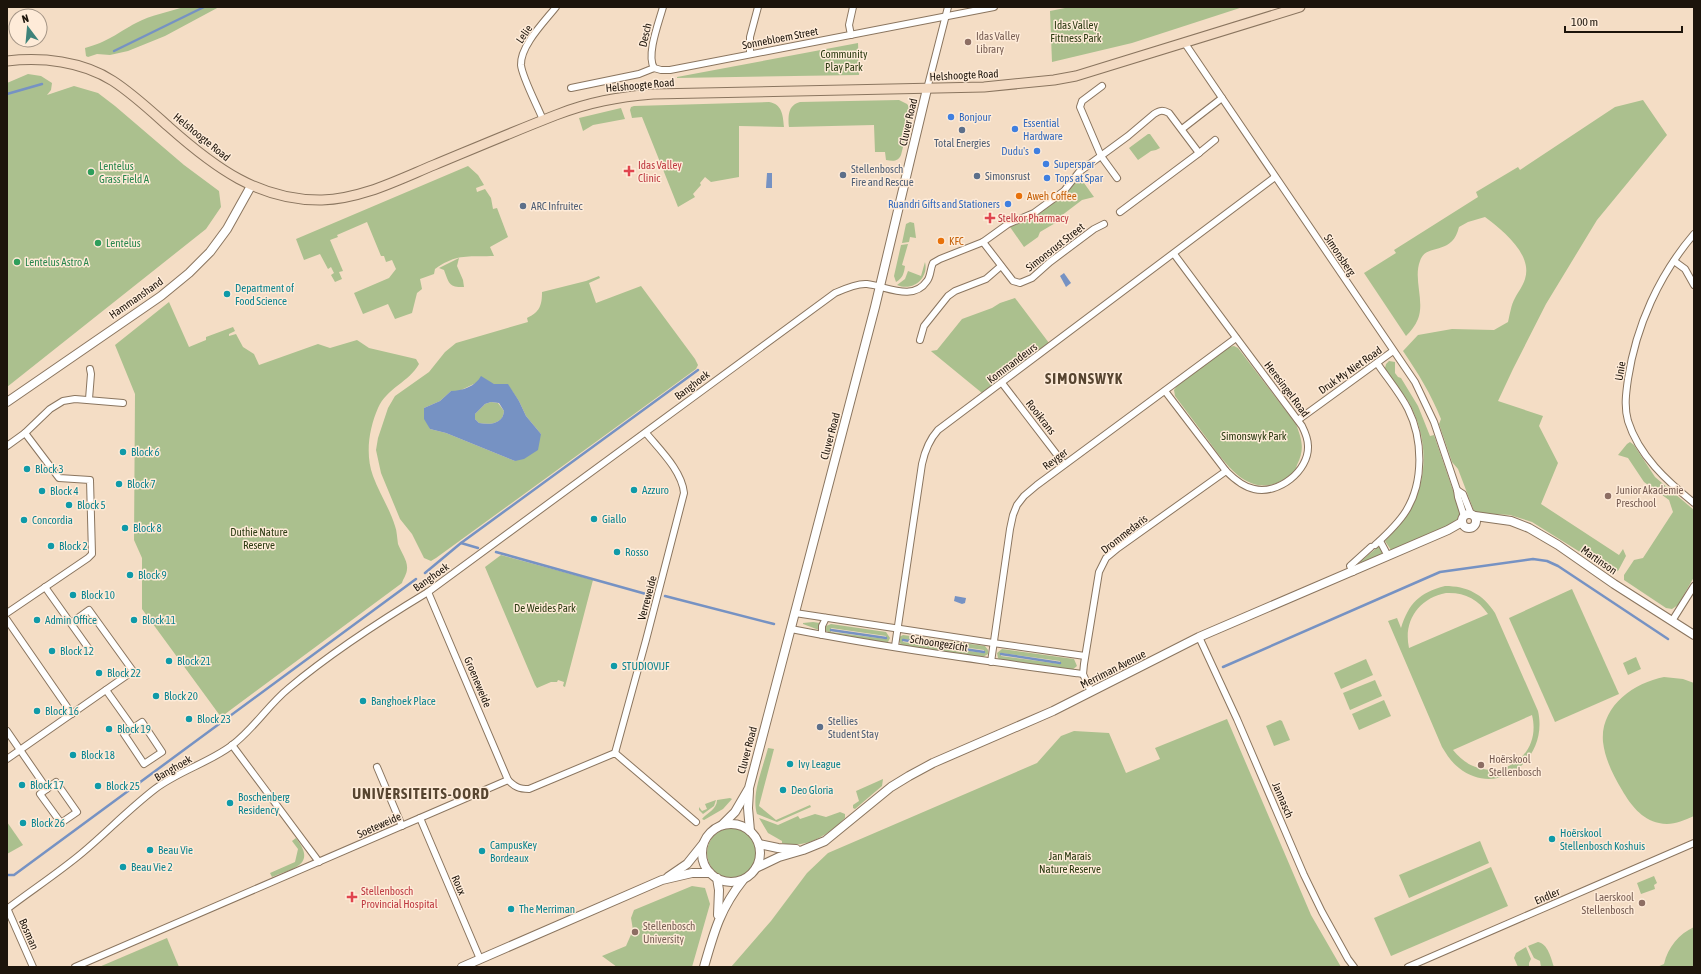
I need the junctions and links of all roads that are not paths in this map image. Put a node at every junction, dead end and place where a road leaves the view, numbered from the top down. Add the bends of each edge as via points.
1 (556, 7) edge
2 (663, 7) edge
3 (758, 7) edge
4 (853, 7) edge
5 (948, 7) edge
6 (994, 7) edge
7 (1300, 7) edge
8 (945, 16) junction
9 (851, 35) junction
10 (1184, 42) junction
11 (750, 54) junction
12 (7, 61) edge
13 (654, 68) junction
14 (1102, 86) dead end
15 (571, 88) dead end
16 (927, 89) junction
17 (1222, 98) junction
18 (543, 120) junction
19 (1182, 129) junction
20 (1215, 140) dead end
21 (1198, 152) junction
22 (1101, 156) junction
23 (1275, 177) junction
24 (1117, 178) dead end
25 (251, 186) junction
26 (1120, 212) dead end
27 (1104, 224) dead end
28 (1694, 234) edge
29 (983, 242) junction
30 (1174, 254) junction
31 (1674, 261) junction
32 (1001, 266) junction
33 (1694, 285) edge
34 (880, 287) junction
35 (1236, 338) junction
36 (920, 340) dead end
37 (1393, 351) junction
38 (1377, 364) junction
39 (90, 370) dead end
40 (1002, 383) junction
41 (1165, 391) junction
42 (89, 399) junction
43 (7, 402) edge
44 (123, 403) dead end
45 (1298, 420) junction
46 (26, 432) junction
47 (646, 433) junction
48 (7, 446) edge
49 (1064, 464) junction
50 (1226, 471) junction
51 (1694, 503) edge
52 (1469, 520) junction
53 (1375, 544) junction
54 (1388, 556) junction
55 (1353, 572) junction
56 (1694, 586) edge
57 (45, 587) junction
58 (428, 592) junction
59 (7, 613) edge
60 (795, 613) junction
61 (826, 618) junction
62 (7, 620) edge
63 (1672, 621) junction
64 (71, 623) junction
65 (791, 629) junction
66 (897, 629) junction
67 (822, 635) junction
68 (1694, 635) edge
69 (1199, 637) junction
70 (993, 644) junction
71 (895, 646) junction
72 (89, 649) dead end
73 (1085, 656) junction
74 (991, 662) junction
75 (1084, 674) junction
76 (106, 690) junction
77 (1091, 692) junction
78 (72, 714) junction
79 (133, 728) junction
80 (7, 731) edge
81 (232, 746) junction
82 (20, 750) junction
83 (615, 753) junction
84 (7, 759) edge
85 (377, 768) dead end
86 (508, 780) junction
87 (47, 788) junction
88 (749, 788) junction
89 (420, 818) junction
90 (696, 822) dead end
91 (722, 825) junction
92 (402, 826) junction
93 (750, 830) junction
94 (704, 843) junction
95 (1694, 843) edge
96 (759, 844) junction
97 (803, 850) junction
98 (319, 862) junction
99 (756, 868) junction
100 (713, 876) junction
101 (662, 880) junction
102 (743, 880) junction
103 (7, 909) edge
104 (718, 920) junction
105 (480, 959) junction
106 (33, 967) edge
107 (75, 967) edge
108 (462, 967) edge
109 (704, 967) edge
110 (1354, 967) edge
111 (1408, 967) edge

1 - 18 street, Lelie via 528,43 521,60 522,70
2 - 13 street, Desch via 651,52
3 - 11 street via 750,37
4 - 9 street via 849,25
5 - 8 street
6 - 8 street, Sonnebloem Street
7 - 10 main road, Helshoogte Road
8 - 9 street, Sonnebloem Street
8 - 16 street
9 - 11 street, Sonnebloem Street
10 - 16 main road, Helshoogte Road via 1076,76 984,87
10 - 17 street, Simonsberg
11 - 13 street, Sonnebloem Street via 670,70
12 - 25 main road, Helshoogte Road via 48,60 71,64 113,80 207,159
13 - 15 street, Sonnebloem Street via 639,74
14 - 22 street via 1082,101 1080,107
16 - 18 main road, Helshoogte Road via 653,94 591,103
16 - 34 street, Cluver Road
17 - 19 street
17 - 23 street, Simonsberg
18 - 25 main road, Helshoogte Road via 356,195 322,200 302,199 271,194
19 - 21 street
19 - 22 street via 1169,113 1158,111
20 - 21 street
21 - 26 street
22 - 24 street
22 - 29 street via 1079,172 1064,191 1034,214 1008,224
23 - 30 street, Kommandeurs
23 - 37 street, Simonsberg
25 - 43 street, Hammanshand via 227,229 210,252 189,273 161,296
27 - 32 street, Simonsrust Street via 1026,282 1013,281
28 - 31 street, Unie
29 - 32 street, Simonsrust Street
29 - 34 street via 933,263 927,282 916,290 908,292
30 - 35 street, Heresingel Road
30 - 40 street, Kommandeurs
31 - 33 street via 1685,269
31 - 51 street, Unie via 1652,301 1634,347 1626,393 1626,412 1633,433 1649,460 1671,484
32 - 36 street via 986,279 948,296 924,326
34 - 47 street, Banghoek via 860,284 835,293
34 - 60 street, Cluver Road
35 - 41 street, Reyger
35 - 45 street, Heresingel Road
37 - 38 street, Druk My Niet Road
37 - 52 street, Simonsberg via 1415,382 1434,422 1458,490 1458,497
38 - 45 street, Druk My Niet Road
38 - 53 street via 1408,409 1419,446 1419,465 1415,489 1406,511
39 - 42 street
40 - 49 street, Rooikrans
40 - 66 street, Kommandeurs via 938,430 930,439 924,453
41 - 49 street, Reyger
41 - 50 street, Heresingel Road
42 - 44 street
42 - 46 street via 63,401
45 - 50 street, Heresingel Road via 1305,433 1307,457 1291,479 1273,488 1255,489 1238,482
46 - 48 street
46 - 57 street via 60,478 90,480 92,554
47 - 58 street, Banghoek
47 - 83 street, Verreweide via 677,472 684,493
49 - 70 street, Reyger via 1024,496 1013,515
50 - 73 street, Drommedaris via 1106,558 1097,580
52 - 54 street, Merriman Avenue
52 - 63 street, Martinson via 1511,520 1529,528
53 - 54 street
53 - 55 street via 1350,566
54 - 55 street, Merriman Avenue
55 - 69 street, Merriman Avenue
56 - 63 street
57 - 59 street
57 - 64 street
58 - 81 street, Banghoek via 356,638 288,688
58 - 86 street, Groeneweide
60 - 61 street, Schoongezicht
60 - 65 street, Cluver Road
61 - 66 street, Schoongezicht
61 - 67 street via 822,626
62 - 78 street
63 - 68 street, Martinson
64 - 72 street
64 - 76 street via 89,610 133,671
65 - 67 street, Schoongezicht
65 - 88 street, Cluver Road
66 - 70 street, Schoongezicht
66 - 71 street, Kommandeurs
67 - 71 street, Schoongezicht
69 - 77 street, Merriman Avenue
69 - 110 street, Jannasch via 1304,875
70 - 73 street, Schoongezicht
70 - 74 street, Reyger
71 - 74 street, Schoongezicht
73 - 75 street, Drommedaris
74 - 75 street, Schoongezicht
75 - 77 street, Drommedaris
76 - 78 street
76 - 79 street
77 - 97 street, Merriman Avenue via 909,776 870,803 833,835
78 - 82 street
79 - 79 street via 124,734 144,764 162,752 142,722
80 - 82 street
81 - 98 street
81 - 103 street, Banghoek via 155,790 83,852
82 - 84 street
82 - 87 street
83 - 86 street via 529,789 515,787
83 - 90 street
85 - 92 street
86 - 89 street, Soeteweide
87 - 87 street via 40,794 61,823 77,812 56,782
88 - 91 street, Cluver Road via 735,812
88 - 93 street, Cluver Road
89 - 92 street, Soeteweide
89 - 105 street, Roux
91 - 93 street via 734,824
91 - 94 street via 711,832
92 - 98 street, Soeteweide
93 - 96 street
94 - 100 street via 703,862
94 - 101 street via 688,864
95 - 111 street, Endler
96 - 97 street, Merriman Avenue
96 - 99 street via 760,856
97 - 99 street, Merriman Avenue via 778,857
98 - 107 street, Soeteweide
99 - 102 street
100 - 101 street via 692,873
100 - 102 street via 729,882
100 - 104 street via 720,900
101 - 105 street
102 - 104 street
103 - 106 street, Bosman
104 - 109 street
105 - 108 street

